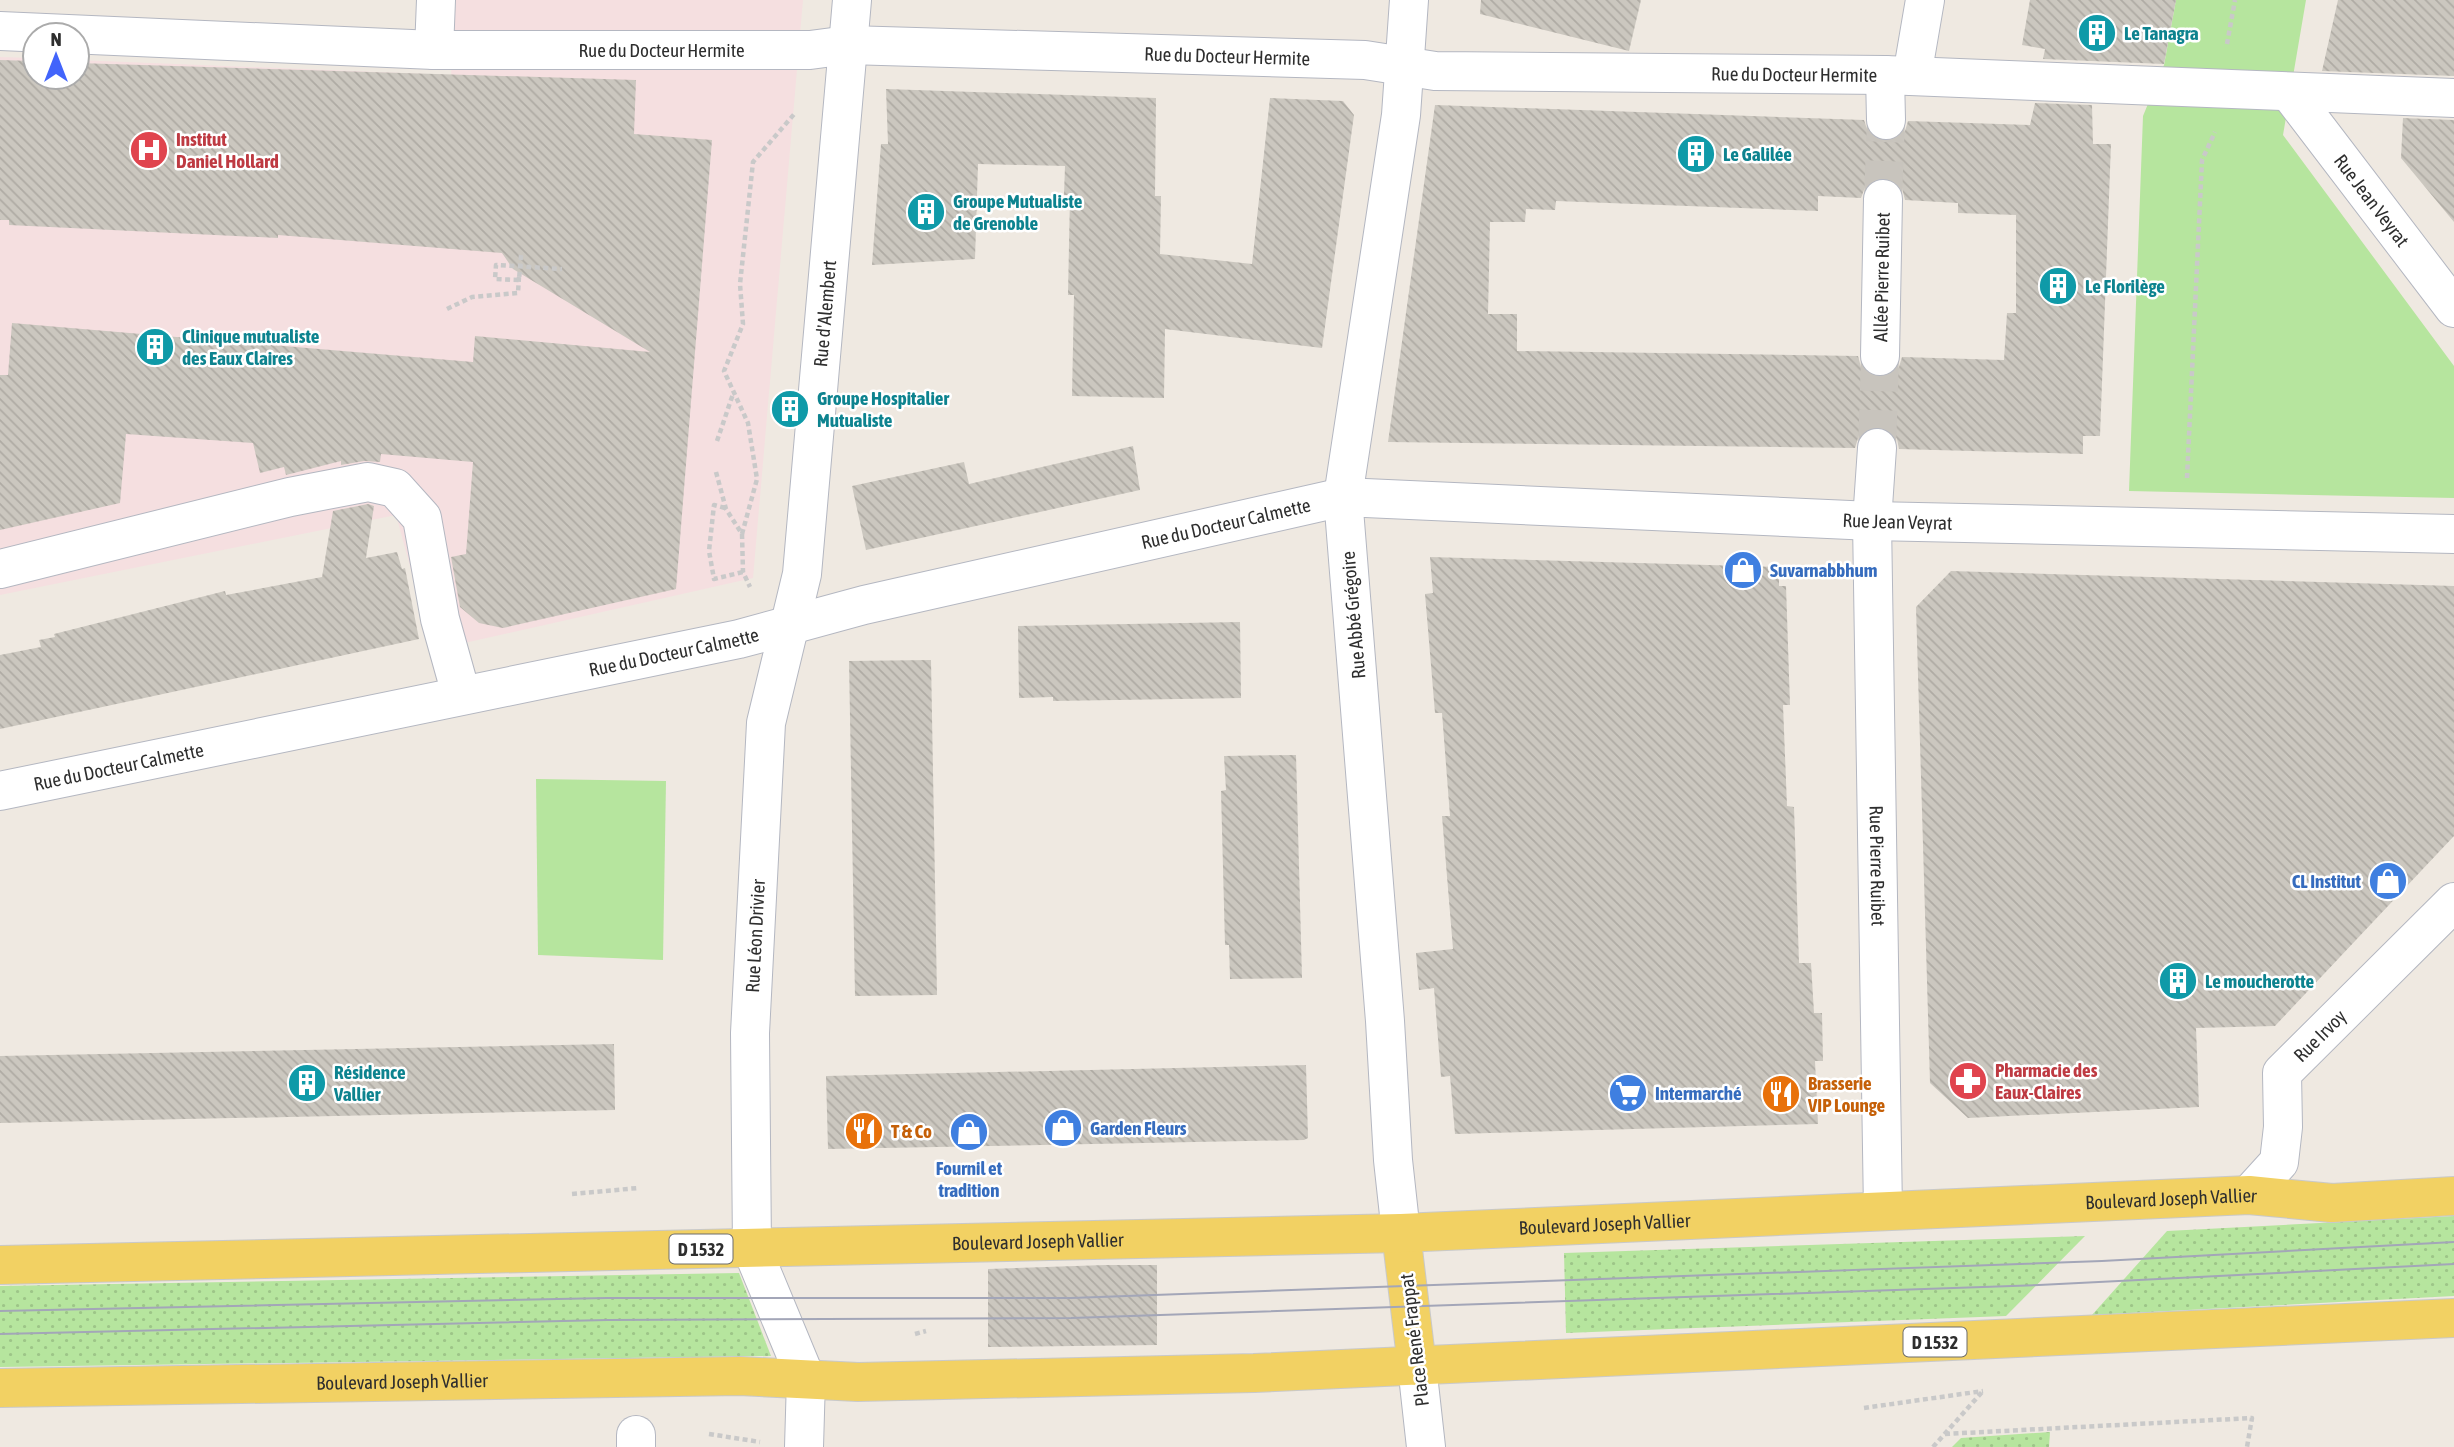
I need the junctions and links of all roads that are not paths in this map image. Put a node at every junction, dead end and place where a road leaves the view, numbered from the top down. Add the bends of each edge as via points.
1 (436, 0) edge
2 (852, 0) edge
3 (1409, 0) edge
4 (1925, 0) edge
5 (3, 21) edge
6 (848, 45) junction
7 (434, 50) junction
8 (1406, 65) junction
9 (1898, 75) junction
10 (2290, 93) junction
11 (2454, 98) edge
12 (1886, 120) tunnel mouth
13 (1883, 199) tunnel mouth
14 (2454, 308) edge
15 (1880, 356) tunnel mouth
16 (1877, 448) tunnel mouth
17 (1343, 497) junction
18 (1872, 521) junction
19 (2454, 534) edge
20 (0, 569) edge
21 (788, 626) junction
22 (461, 694) junction
23 (0, 791) edge
24 (2454, 902) edge
25 (2249, 1195) junction
26 (2454, 1196) edge
27 (1883, 1211) junction
28 (1401, 1233) junction
29 (752, 1249) junction
30 (0, 1265) edge
31 (2454, 1318) edge
32 (1417, 1366) junction
33 (806, 1379) junction
34 (0, 1388) edge
35 (787, 1445) edge
36 (1426, 1447) edge

1 - 7 street
2 - 6 street, Rue d'Alembert
3 - 8 street, Rue Abbé Grégoire
4 - 9 street
5 - 7 street, Rue du Docteur Hermite
6 - 7 street, Rue du Docteur Hermite via 810,50
6 - 8 street, Rue du Docteur Hermite via 1365,60
6 - 21 street, Rue d'Alembert via 802,574
8 - 9 street, Rue du Docteur Hermite via 1435,71
8 - 17 street, Rue Abbé Grégoire
9 - 10 street, Rue du Docteur Hermite
9 - 12 street
10 - 11 street, Rue du Docteur Hermite
10 - 14 street, Rue Jean Veyrat
13 - 15 street, Allée Pierre Ruibet
16 - 18 street
17 - 18 street, Rue Jean Veyrat
17 - 21 street, Rue du Docteur Calmette
17 - 28 street, Rue Abbé Grégoire
18 - 19 street, Rue Jean Veyrat
18 - 27 street, Rue Pierre Ruibet
20 - 22 street via 289,497 368,482 396,488 422,518 440,619
21 - 22 street, Rue du Docteur Calmette
21 - 29 street, Rue Léon Drivier via 766,723 750,1033
22 - 23 street, Rue du Docteur Calmette
24 - 25 street, Rue Irvoy via 2281,1073 2279,1162
25 - 26 main road, Boulevard Joseph Vallier / D 1532 via 2332,1203
25 - 27 main road, Boulevard Joseph Vallier / D 1532
27 - 28 main road, Boulevard Joseph Vallier / D 1532
28 - 29 main road, Boulevard Joseph Vallier / D 1532
28 - 32 main road, Place René Frappat
29 - 30 main road, Boulevard Joseph Vallier / D 1532
29 - 33 street
31 - 32 main road, Boulevard Joseph Vallier / D 1532
32 - 33 main road, Boulevard Joseph Vallier / D 1532 via 858,1382
32 - 36 street, Place René Frappat
33 - 34 main road, Boulevard Joseph Vallier / D 1532 via 740,1376
33 - 35 street

